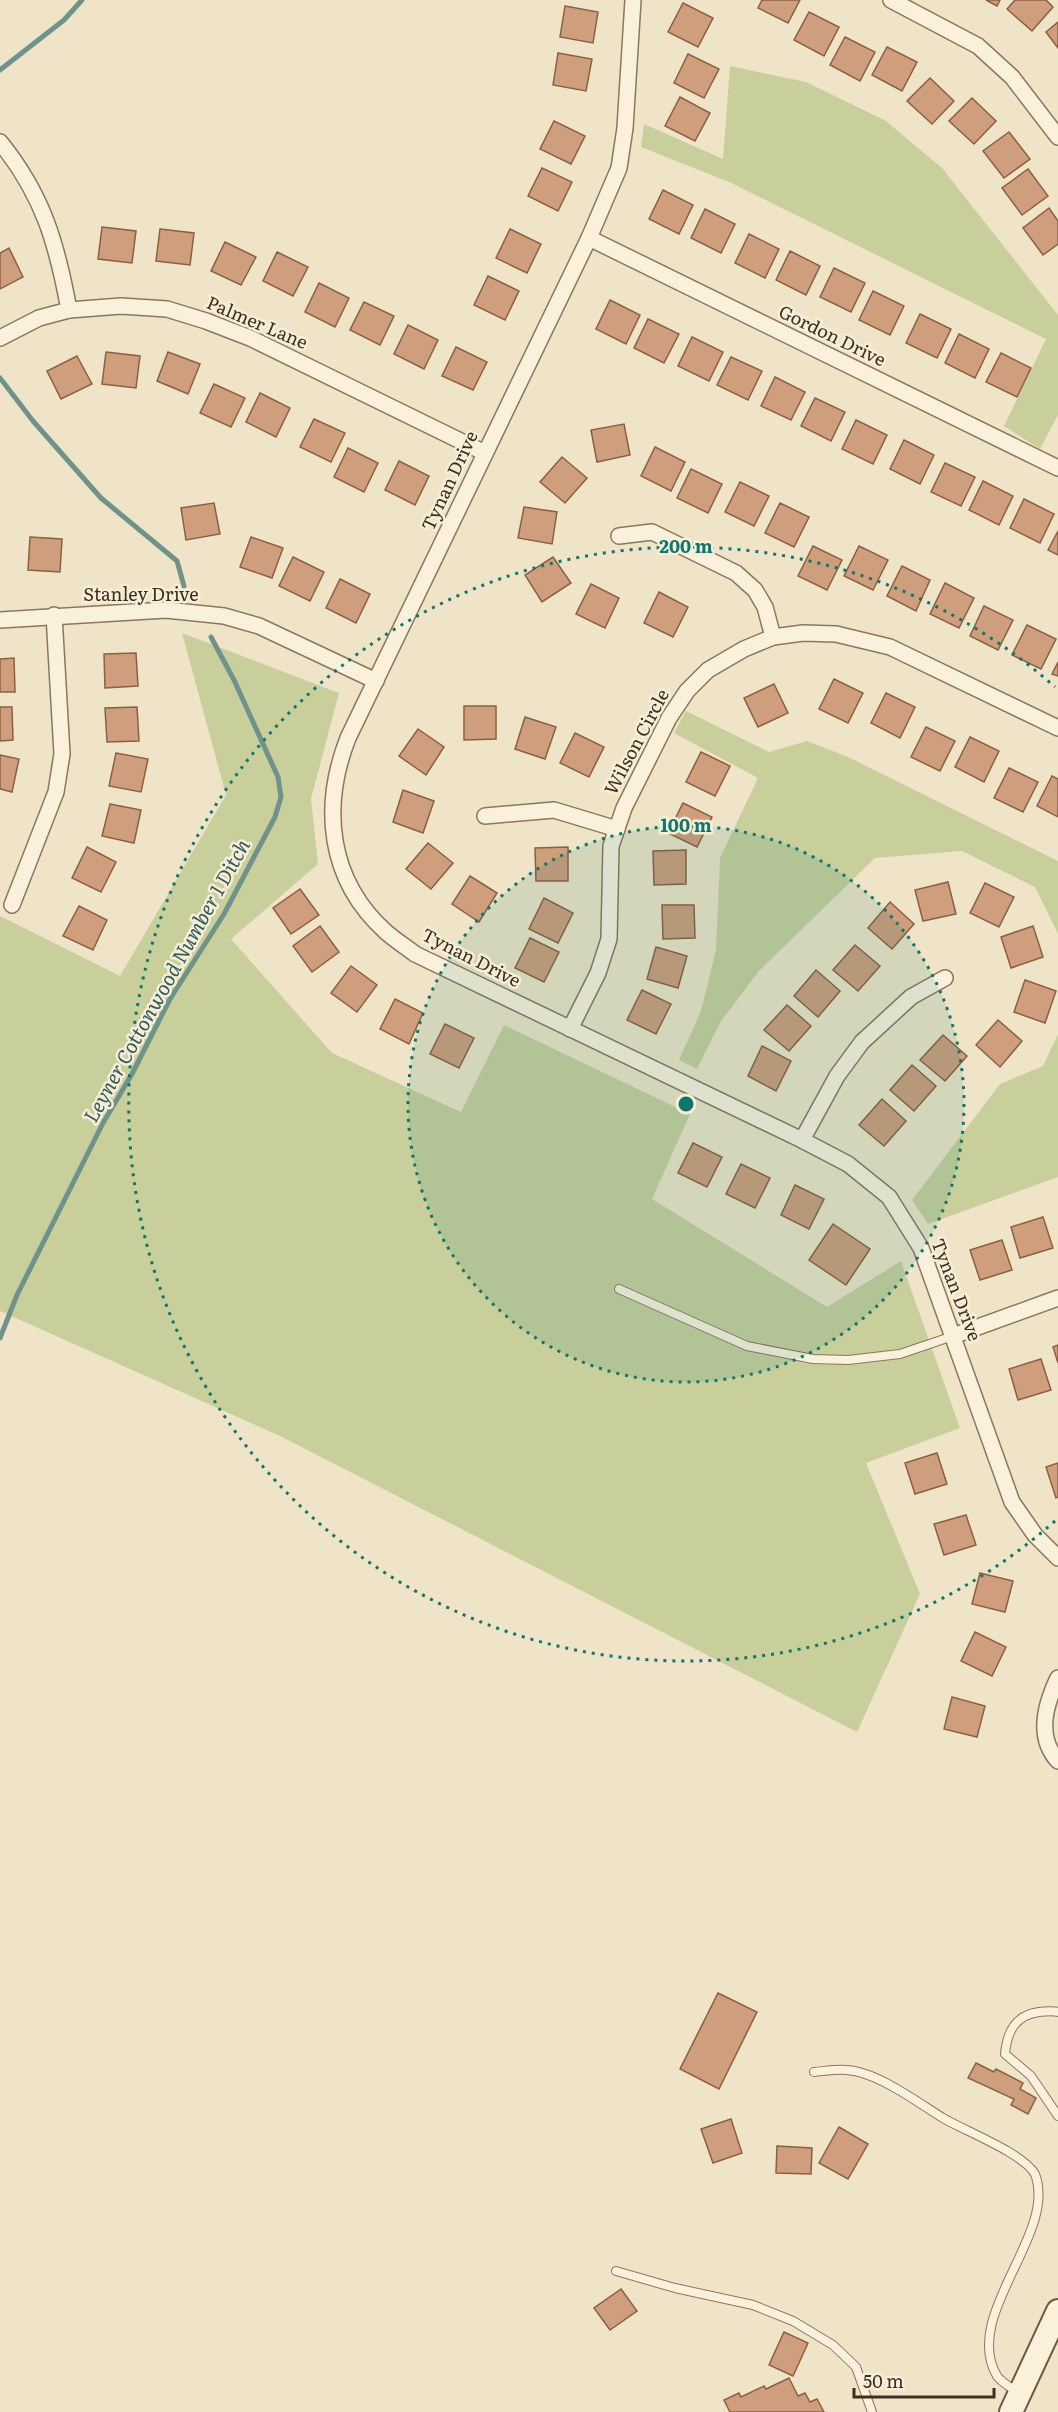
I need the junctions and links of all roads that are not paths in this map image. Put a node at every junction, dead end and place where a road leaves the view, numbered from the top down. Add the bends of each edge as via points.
1 (633, 0) edge
2 (891, 0) edge
3 (1058, 137) edge
4 (0, 142) edge
5 (589, 238) junction
6 (69, 310) junction
7 (0, 338) edge
8 (485, 453) junction
9 (1058, 468) edge
10 (619, 536) dead end
11 (54, 615) junction
12 (0, 620) edge
13 (773, 637) junction
14 (376, 681) junction
15 (1058, 728) edge
16 (485, 816) dead end
17 (617, 829) junction
18 (12, 906) dead end
19 (945, 978) dead end
20 (570, 1029) junction
21 (802, 1140) junction
22 (620, 1289) dead end
23 (1058, 1298) edge
24 (953, 1336) junction
25 (1058, 1558) edge
26 (1058, 1678) edge
27 (1058, 1761) edge
28 (1058, 2012) edge
29 (814, 2072) dead end
30 (1058, 2116) edge
31 (616, 2271) dead end
32 (1058, 2311) edge
33 (1015, 2403) edge
34 (872, 2412) edge

1 - 5 street, Tynan Drive via 626,128 619,168
2 - 3 street via 978,46 1012,77
4 - 6 street via 42,207 58,256
5 - 8 street, Tynan Drive
5 - 9 street, Gordon Drive
6 - 7 street, Palmer Lane via 39,318
6 - 8 street, Palmer Lane via 120,306 166,309 206,321 250,338
8 - 14 street, Tynan Drive
10 - 13 street via 652,532 736,573 755,590 765,607
11 - 12 street, Stanley Drive
11 - 14 street, Stanley Drive via 166,610 224,616 259,626
11 - 18 street via 62,754 58,782
13 - 15 street, Wilson Circle via 836,634 890,647
13 - 17 street, Wilson Circle via 708,670 687,691 669,718
14 - 20 street, Tynan Drive via 338,763 333,790 332,828 341,867 360,902 385,931 415,954
16 - 17 street via 555,810
17 - 20 street, Wilson Circle via 609,870 609,939 598,973
19 - 21 street via 911,997 862,1042 837,1076
20 - 21 street, Tynan Drive
21 - 24 street, Tynan Drive via 848,1164 889,1197 921,1248
22 - 24 lane via 747,1346 813,1359 848,1360 900,1354
23 - 24 street
24 - 25 street, Tynan Drive via 1012,1502 1035,1535
26 - 27 street via 1048,1699 1044,1725 1049,1751
28 - 30 lane via 1032,2013 1017,2021 1007,2038 1005,2054 1031,2076
29 - 33 lane via 847,2070 869,2075 986,2139 1035,2174 1041,2212 993,2324 989,2352 997,2377
31 - 34 lane via 753,2305 793,2321 833,2345 856,2367
32 - 33 street

